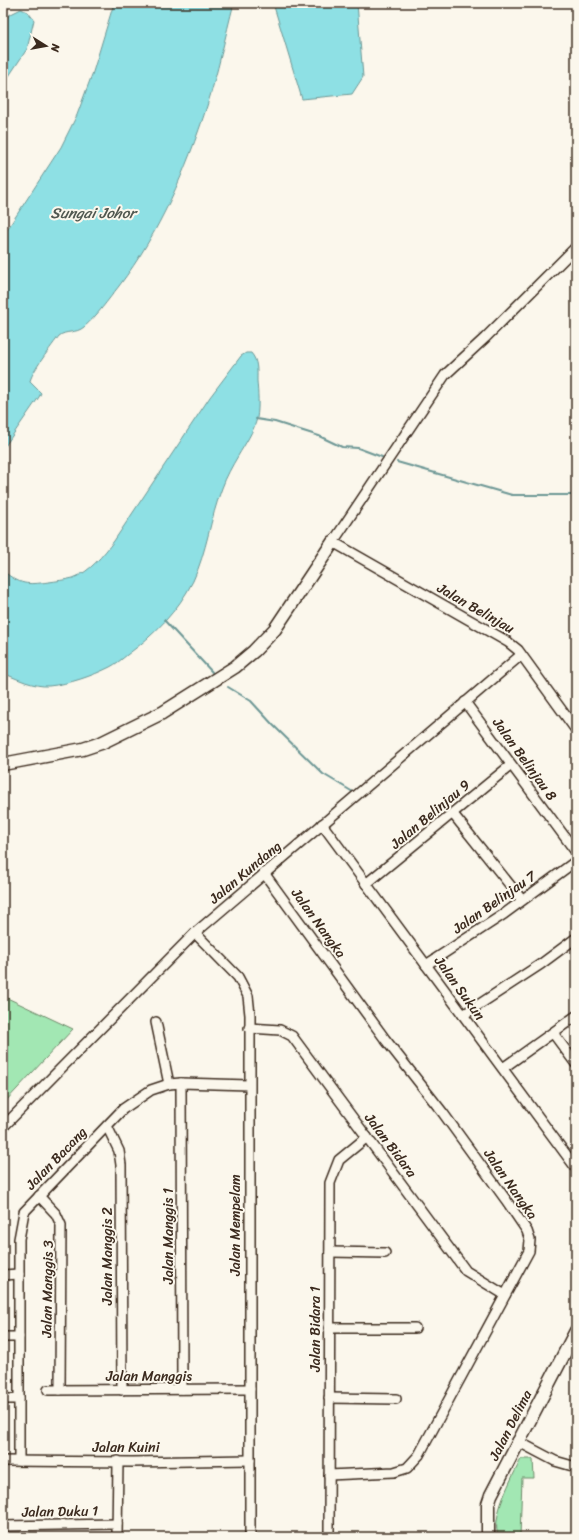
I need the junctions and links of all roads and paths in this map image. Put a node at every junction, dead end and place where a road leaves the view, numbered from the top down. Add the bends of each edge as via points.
1 (576, 247) edge
2 (333, 542) junction
3 (521, 655) junction
4 (465, 702) junction
5 (576, 730) edge
6 (3, 764) edge
7 (511, 764) junction
8 (453, 814) junction
9 (322, 824) junction
10 (576, 852) edge
11 (576, 861) edge
12 (264, 873) junction
13 (366, 884) junction
14 (522, 900) junction
15 (195, 933) junction
16 (576, 938) edge
17 (426, 965) junction
18 (463, 1015) junction
19 (576, 1016) edge
20 (156, 1022) dead end
21 (249, 1028) junction
22 (553, 1033) junction
23 (576, 1064) edge
24 (502, 1068) junction
25 (181, 1083) junction
26 (169, 1084) junction
27 (249, 1085) junction
28 (107, 1126) junction
29 (3, 1127) edge
30 (367, 1137) junction
31 (576, 1168) edge
32 (39, 1196) junction
33 (330, 1252) junction
34 (385, 1253) dead end
35 (3, 1274) edge
36 (19, 1274) junction
37 (505, 1295) junction
38 (329, 1328) junction
39 (415, 1328) dead end
40 (576, 1331) edge
41 (3, 1336) edge
42 (19, 1337) junction
43 (182, 1389) junction
44 (250, 1389) junction
45 (48, 1390) dead end
46 (60, 1390) junction
47 (122, 1390) junction
48 (329, 1398) junction
49 (3, 1399) edge
50 (19, 1399) junction
51 (396, 1399) dead end
52 (517, 1441) junction
53 (250, 1460) junction
54 (3, 1461) edge
55 (19, 1461) junction
56 (118, 1461) junction
57 (576, 1466) edge
58 (329, 1475) junction
59 (117, 1524) junction
60 (3, 1526) edge
61 (117, 1537) edge
62 (250, 1537) edge
63 (329, 1537) edge
64 (488, 1537) edge

1 - 2 street via 444,375
2 - 3 street, Jalan Belinjau via 508,642
2 - 6 street via 275,629 235,667 162,713 101,743
3 - 4 street, Jalan Kundang
3 - 5 street, Jalan Belinjau
4 - 7 street, Jalan Belinjau 8
4 - 9 street, Jalan Kundang
7 - 8 street, Jalan Belinjau 9
7 - 10 street, Jalan Belinjau 8
8 - 13 street, Jalan Belinjau 9
8 - 14 street
9 - 12 street, Jalan Kundang
9 - 13 street, Jalan Sukun
11 - 14 street, Jalan Belinjau 7
12 - 15 street, Jalan Kundang
12 - 37 street, Jalan Nangka via 385,1039 443,1113 527,1231 530,1240 529,1251
13 - 17 street, Jalan Sukun
14 - 17 street, Jalan Belinjau 7
15 - 21 street, Jalan Mempelam via 238,977 248,996
15 - 29 street, Jalan Kundang
16 - 18 street
17 - 18 street, Jalan Sukun
18 - 24 street, Jalan Sukun
19 - 22 street
20 - 26 street
21 - 27 street, Jalan Mempelam
21 - 30 street, Jalan Bidara via 280,1030 292,1036
22 - 23 street
22 - 24 street
24 - 31 street, Jalan Sukun
25 - 26 street, Jalan Bacang
25 - 27 street, Jalan Bacang
25 - 43 street, Jalan Manggis 1
26 - 28 street, Jalan Bacang via 151,1090 123,1109
27 - 44 street, Jalan Mempelam
28 - 32 street, Jalan Bacang
28 - 47 street, Jalan Manggis 2 via 119,1151 121,1165
30 - 33 street, Jalan Bidara 1 via 339,1160 330,1183
30 - 37 street, Jalan Bidara via 466,1271
32 - 36 street, Jalan Bacang via 24,1212 19,1239
32 - 46 street, Jalan Manggis 3 via 56,1214 61,1225
33 - 34 street
33 - 38 street, Jalan Bidara 1
35 - 36 street
36 - 42 street, Jalan Bacang
37 - 58 street, Jalan Nangka via 419,1455 407,1468 394,1472
38 - 39 street
38 - 48 street, Jalan Bidara 1
40 - 52 street, Jalan Delima
41 - 42 street
42 - 50 street, Jalan Bacang
43 - 44 street, Jalan Manggis
43 - 47 street, Jalan Manggis
44 - 53 street, Jalan Mempelam
45 - 46 street, Jalan Manggis
46 - 47 street, Jalan Manggis
48 - 51 street
48 - 58 street, Jalan Bidara 1
49 - 50 street
50 - 55 street, Jalan Bacang
52 - 57 street via 556,1461
52 - 64 street, Jalan Delima via 488,1504
53 - 56 street, Jalan Kuini
53 - 62 street, Jalan Mempelam
54 - 55 street, Jalan Kuini
55 - 56 street, Jalan Kuini
56 - 59 street
58 - 63 street, Jalan Bidara 1
59 - 60 street, Jalan Duku 1
59 - 61 street

